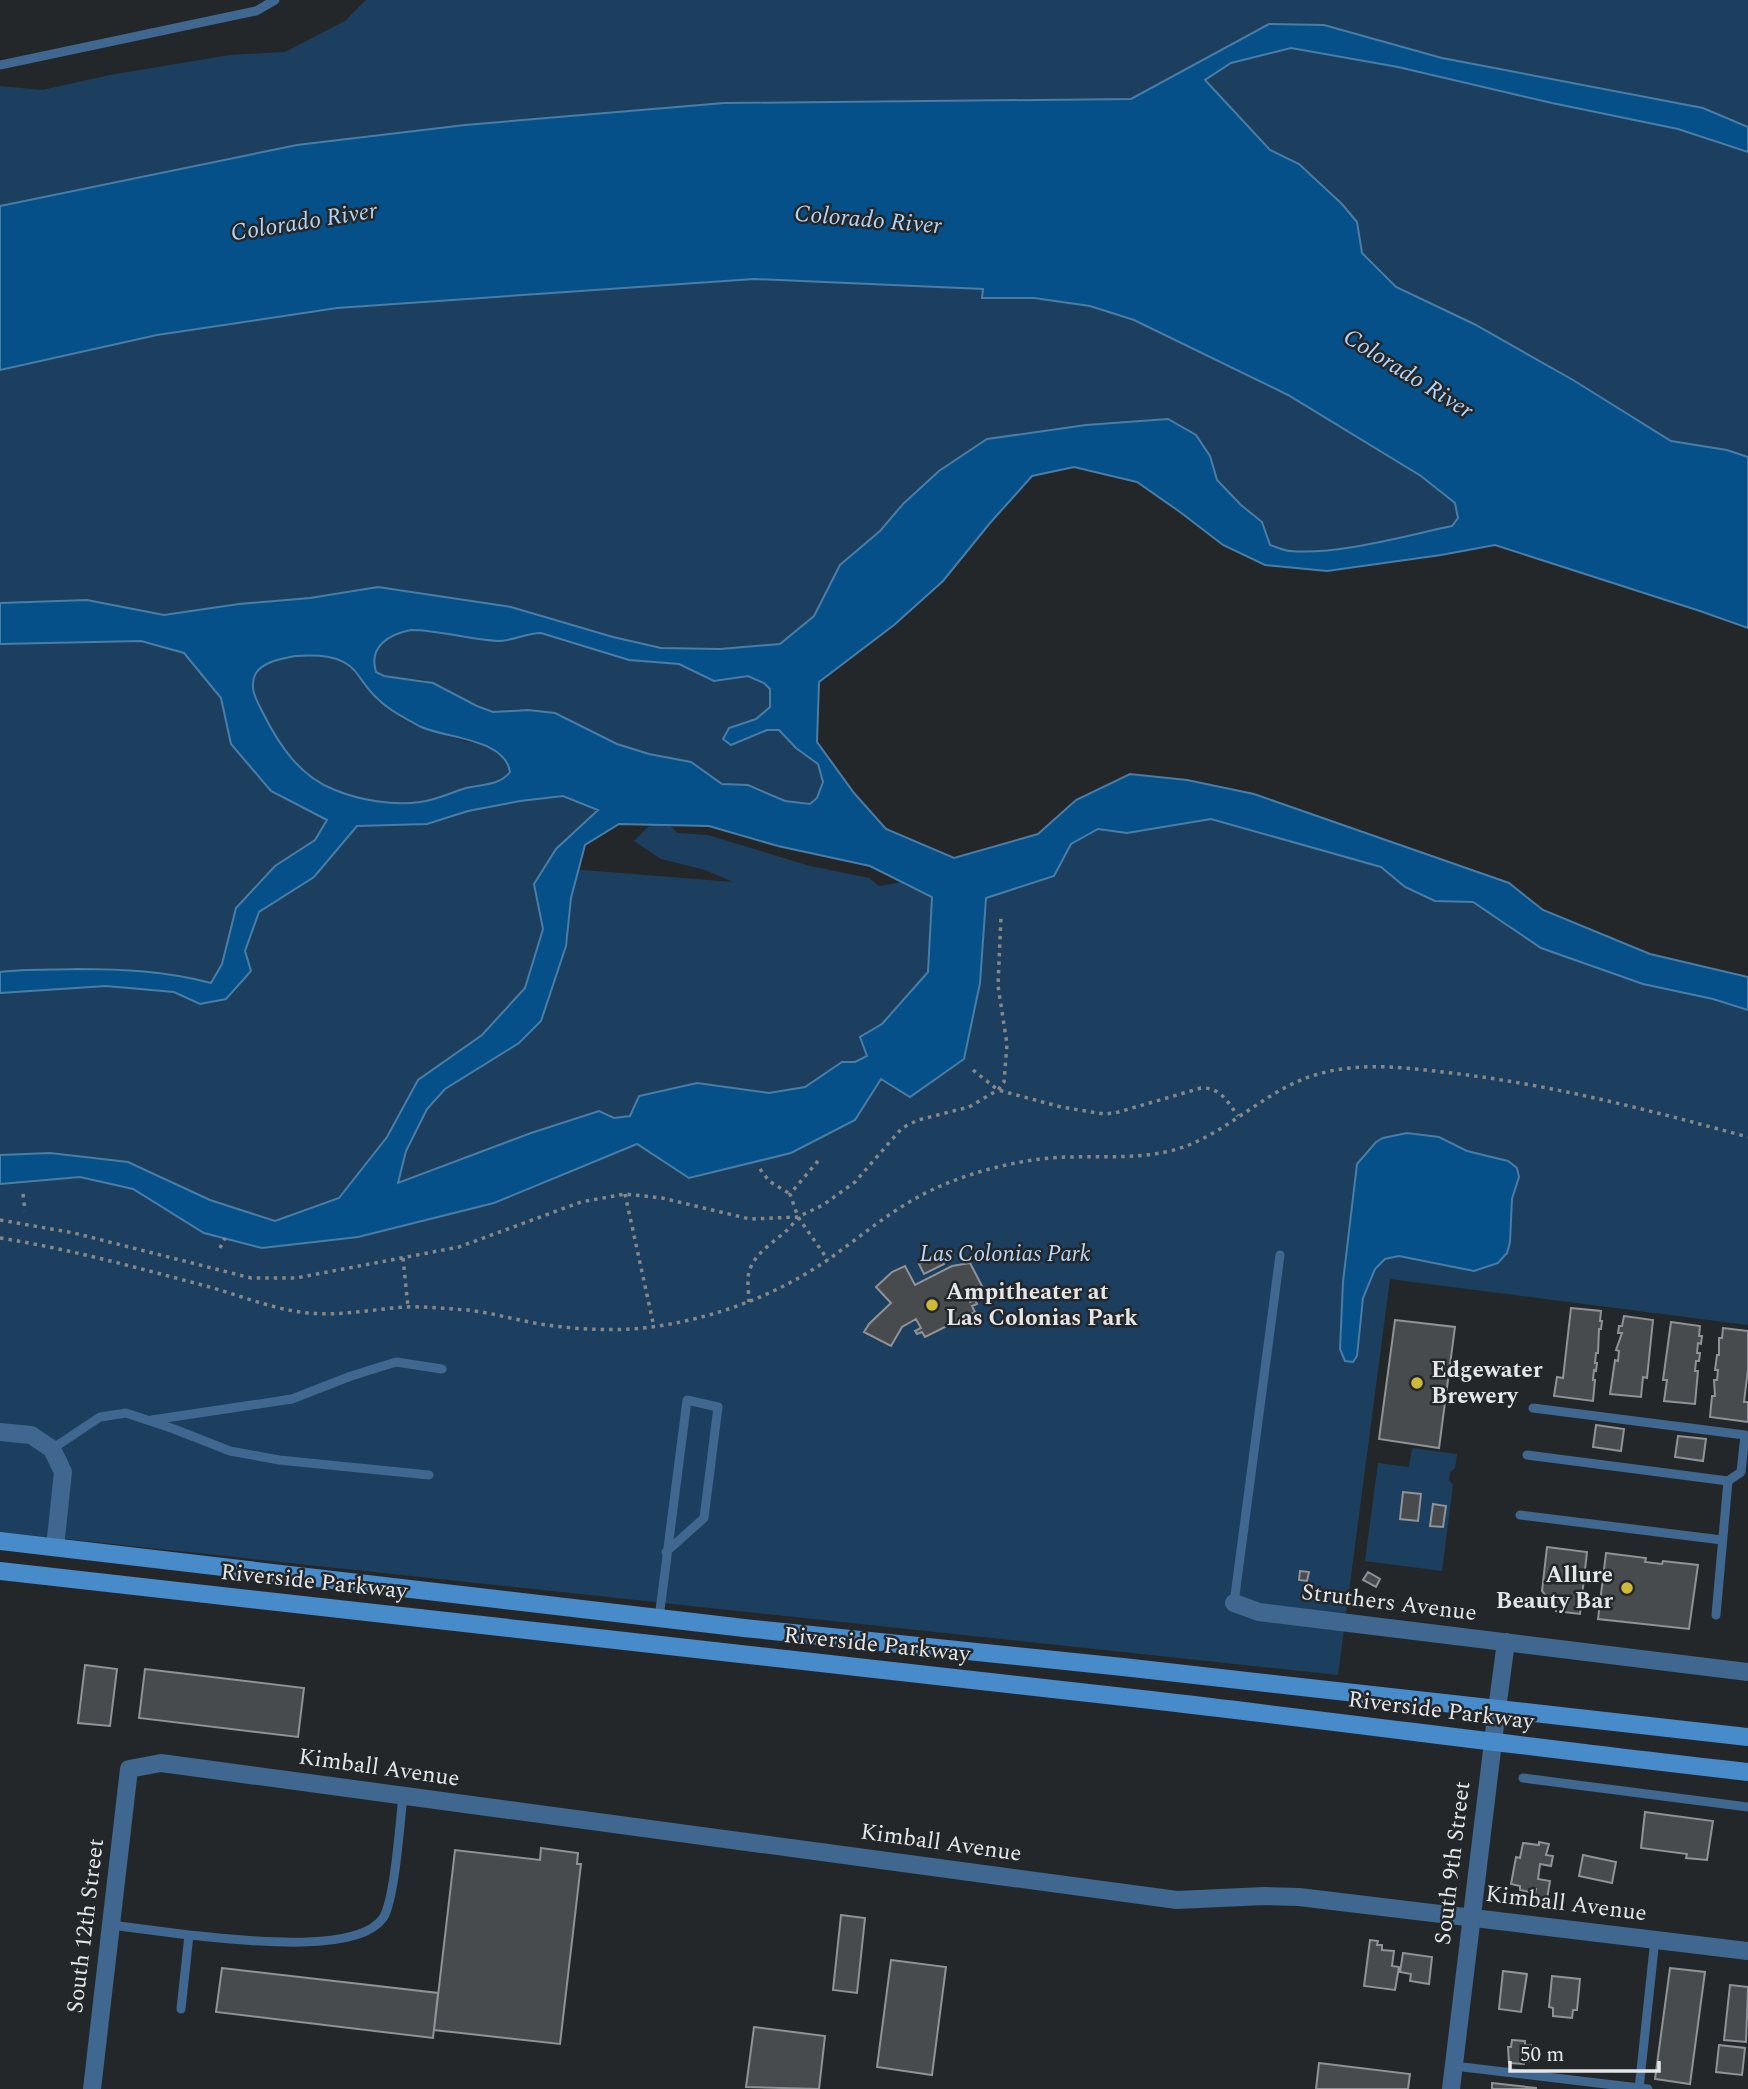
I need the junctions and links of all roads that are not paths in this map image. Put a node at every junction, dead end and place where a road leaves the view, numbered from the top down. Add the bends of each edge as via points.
1 (275, 0) edge
2 (0, 65) edge
3 (1280, 1255) dead end
4 (442, 1369) dead end
5 (1532, 1408) dead end
6 (148, 1420) junction
7 (0, 1432) edge
8 (52, 1449) junction
9 (1527, 1455) dead end
10 (429, 1475) dead end
11 (1728, 1481) junction
12 (1520, 1515) dead end
13 (1722, 1540) junction
14 (0, 1541) edge
15 (55, 1547) junction
16 (666, 1552) junction
17 (0, 1571) edge
18 (1234, 1603) joint
19 (1716, 1615) dead end
20 (659, 1618) junction
21 (1506, 1642) junction
22 (1748, 1672) edge
23 (1497, 1709) junction
24 (1748, 1737) edge
25 (1493, 1743) junction
26 (129, 1769) joint
27 (1748, 1772) edge
28 (1523, 1778) dead end
29 (404, 1796) junction
30 (1748, 1807) edge
31 (1471, 1918) junction
32 (111, 1925) junction
33 (189, 1934) junction
34 (1656, 1939) junction
35 (1748, 1951) edge
36 (181, 2009) dead end
37 (1454, 2066) junction
38 (92, 2089) edge
39 (1451, 2089) edge
40 (1642, 2089) edge

1 - 2 lane via 256,11
3 - 18 lane
4 - 6 lane via 396,1362 305,1396
5 - 11 lane via 1745,1435 1741,1472
6 - 8 lane via 126,1413 100,1417
6 - 10 lane via 230,1451
7 - 8 street via 32,1435
8 - 15 street via 63,1472
9 - 11 lane
11 - 13 lane
12 - 13 lane
13 - 19 lane
14 - 15 main road, Riverside Parkway
15 - 20 main road, Riverside Parkway
16 - 16 lane via 687,1400 718,1407 704,1518
16 - 20 lane
17 - 25 main road, Riverside Parkway
18 - 21 street, Struthers Avenue via 1259,1612
20 - 23 main road, Riverside Parkway
21 - 22 street, Struthers Avenue
21 - 23 street, South 9th Street
23 - 24 main road, Riverside Parkway
23 - 25 street, South 9th Street
25 - 27 main road, Riverside Parkway
25 - 31 street, South 9th Street
26 - 29 street, Kimball Avenue via 160,1763
26 - 32 street, South 12th Street
28 - 30 lane
29 - 31 street, Kimball Avenue via 1177,1900 1299,1897
29 - 33 lane via 387,1910 374,1927 362,1933 291,1943
31 - 34 street, Kimball Avenue
31 - 37 street, South 9th Street
32 - 33 lane
32 - 38 street, South 12th Street
33 - 36 lane
34 - 35 street, Kimball Avenue
34 - 40 lane
37 - 39 street, South 9th Street
37 - 40 lane

